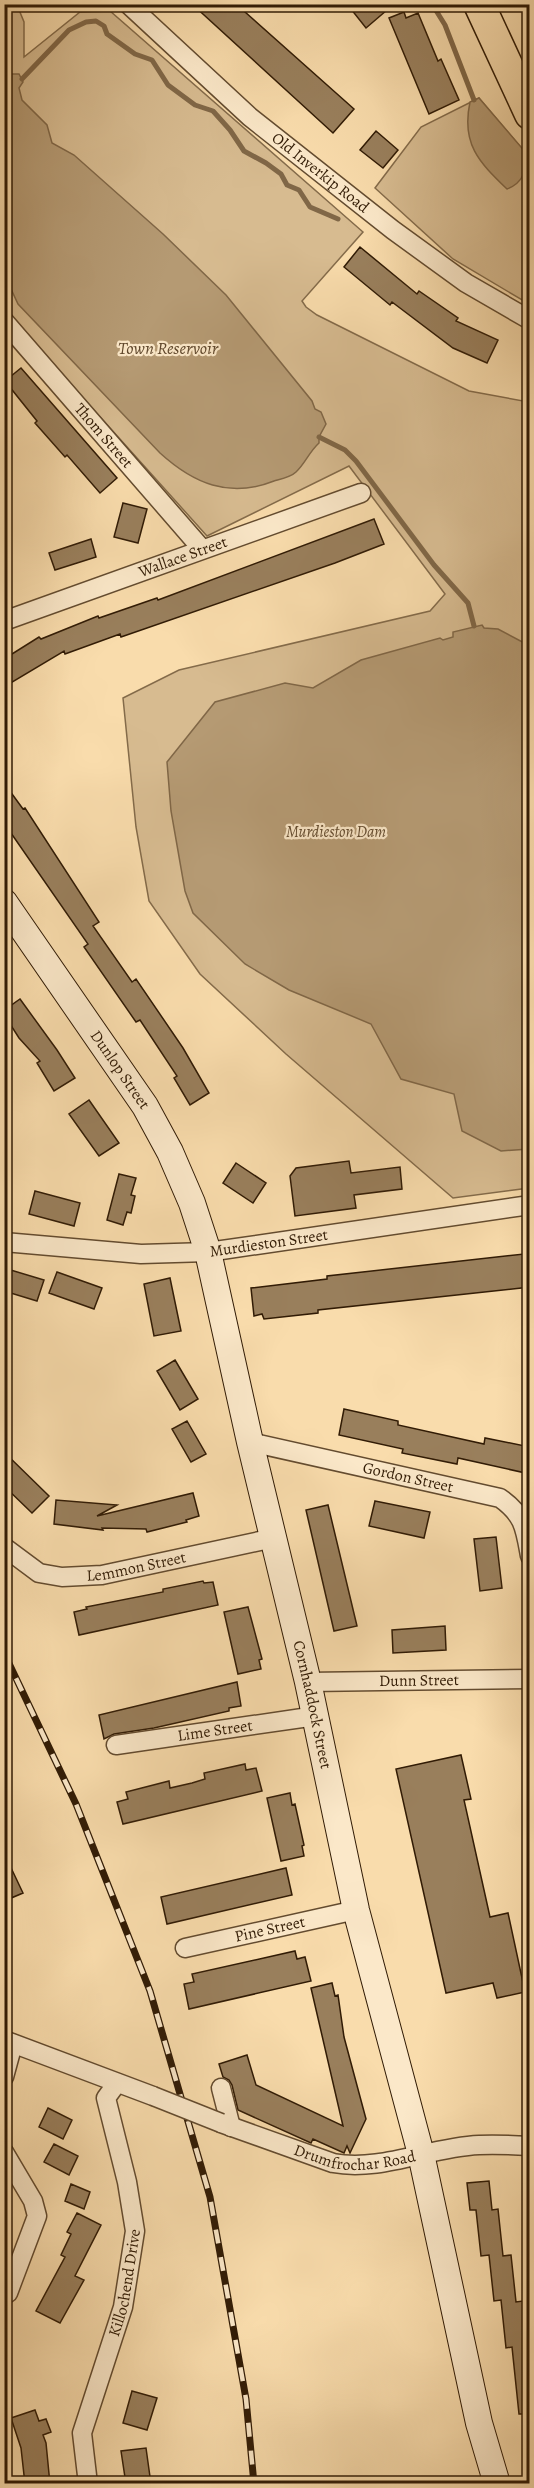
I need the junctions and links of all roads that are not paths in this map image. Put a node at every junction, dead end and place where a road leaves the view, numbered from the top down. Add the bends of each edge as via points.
1 (128, 4) edge
2 (479, 4) edge
3 (530, 114) edge
4 (530, 320) edge
5 (4, 321) edge
6 (361, 492) dead end
7 (202, 549) junction
8 (5, 620) edge
9 (4, 902) edge
10 (530, 1205) edge
11 (4, 1242) edge
12 (208, 1252) junction
13 (250, 1442) junction
14 (274, 1538) junction
15 (4, 1547) edge
16 (530, 1556) edge
17 (530, 1679) edge
18 (308, 1682) junction
19 (316, 1716) junction
20 (116, 1745) dead end
21 (356, 1910) junction
22 (185, 1948) dead end
23 (9, 2042) edge
24 (4, 2077) edge
25 (117, 2083) junction
26 (220, 2088) dead end
27 (226, 2125) junction
28 (530, 2146) edge
29 (4, 2152) edge
30 (421, 2154) junction
31 (8, 2293) dead end
32 (88, 2484) edge
33 (497, 2484) edge

1 - 4 street, Old Inverkip Road via 250,117 393,230 466,283
2 - 3 highway
5 - 7 street, Thom Street
6 - 7 street, Wallace Street
7 - 8 street, Wallace Street
9 - 12 main road, Dunlop Street via 145,1106 170,1152
10 - 12 street, Murdieston Street
11 - 12 street, Murdieston Street via 141,1254
12 - 13 main road, Cornhaddock Street
13 - 14 main road, Cornhaddock Street
13 - 16 street, Gordon Street via 500,1498 514,1508 524,1524
14 - 15 street, Lemmon Street via 102,1575 62,1577 39,1573
14 - 18 main road, Cornhaddock Street
17 - 18 street, Dunn Street
18 - 19 main road, Cornhaddock Street
19 - 20 street, Lime Street
19 - 21 main road, Cornhaddock Street
21 - 22 street, Pine Street
21 - 30 main road, Cornhaddock Street
23 - 24 street
23 - 25 street, Drumfrochar Road
25 - 27 street, Drumfrochar Road, bridge
25 - 32 street, Killochend Drive via 106,2098 135,2231 123,2307 82,2433
26 - 27 street
27 - 30 street, Drumfrochar Road via 348,2166
28 - 30 street via 478,2145
29 - 31 street via 33,2200 37,2216
30 - 33 main road, Drumfrochar Road via 479,2423

